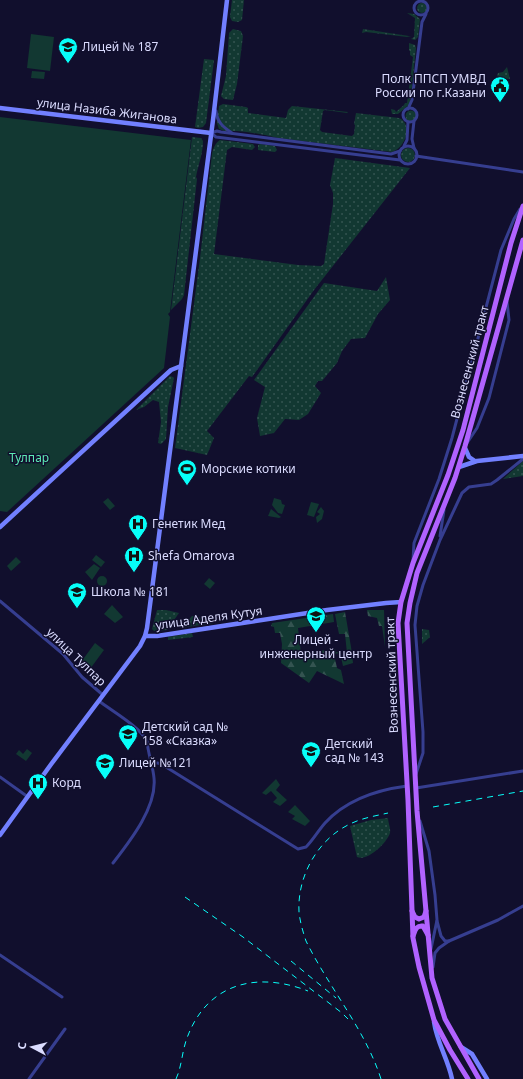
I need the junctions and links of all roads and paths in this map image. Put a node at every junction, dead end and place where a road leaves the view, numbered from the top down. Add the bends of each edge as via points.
1 (227, 0) edge
2 (428, 0) edge
3 (421, 1) edge
4 (427, 4) junction
5 (426, 14) junction
6 (419, 15) junction
7 (422, 22) junction
8 (214, 100) junction
9 (412, 100) junction
10 (0, 108) edge
11 (408, 109) junction
12 (415, 110) junction
13 (414, 121) junction
14 (408, 122) junction
15 (211, 133) junction
16 (233, 134) junction
17 (404, 146) junction
18 (414, 148) junction
19 (400, 151) junction
20 (416, 156) junction
21 (400, 160) junction
22 (523, 172) edge
23 (523, 205) edge
24 (523, 240) edge
25 (507, 296) junction
26 (181, 366) junction
27 (465, 447) junction
28 (523, 457) edge
29 (477, 461) junction
30 (459, 467) junction
31 (445, 503) junction
32 (0, 527) edge
33 (440, 540) junction
34 (413, 563) junction
35 (0, 601) edge
36 (401, 602) junction
37 (145, 636) junction
38 (103, 695) junction
39 (99, 701) junction
40 (152, 764) junction
41 (523, 772) edge
42 (0, 777) edge
43 (415, 777) junction
44 (408, 786) junction
45 (416, 788) junction
46 (28, 797) junction
47 (417, 811) junction
48 (0, 835) edge
49 (113, 863) dead end
50 (426, 902) junction
51 (523, 906) edge
52 (411, 909) junction
53 (437, 920) junction
54 (412, 938) junction
55 (429, 938) junction
56 (449, 941) junction
57 (0, 955) edge
58 (429, 957) junction
59 (432, 978) junction
60 (62, 997) dead end
61 (434, 1020) junction
62 (65, 1029) dead end
63 (460, 1047) junction
64 (29, 1079) edge
65 (452, 1079) edge
66 (468, 1079) edge
67 (479, 1079) edge
68 (487, 1079) edge

1 - 8 main road
2 - 4 street
3 - 4 street
3 - 6 street via 414,8
4 - 5 street
5 - 6 street
5 - 7 street
6 - 7 street
7 - 9 street
8 - 15 main road
8 - 16 street via 216,118
9 - 11 street
9 - 12 street
10 - 15 main road, улица Назиба Жиганова
11 - 12 street
11 - 14 street via 403,115
12 - 13 street via 417,116
13 - 14 street
13 - 18 street
14 - 17 street
15 - 16 street
15 - 21 street via 216,137
15 - 26 main road
16 - 19 street via 391,154
17 - 18 street
17 - 19 street
18 - 20 street
19 - 21 street
20 - 21 street via 409,163
20 - 22 street
23 - 34 main road, Вознесенский тракт via 463,430
23 - 34 street via 501,250 452,438 414,542
24 - 25 main road, Вознесенский тракт
25 - 27 main road, Вознесенский тракт
25 - 27 street via 509,320 489,396 478,428
26 - 32 main road via 171,370
26 - 37 main road
27 - 29 main road via 469,457
27 - 30 main road, Вознесенский тракт
28 - 29 main road
28 - 33 street via 491,484 465,489 458,498
29 - 30 main road
30 - 31 main road, Вознесенский тракт
31 - 33 street
31 - 43 main road, Вознесенский тракт via 417,573 408,616
33 - 43 street via 417,606 415,625 423,753
34 - 36 main road, Вознесенский тракт
35 - 38 street, улица Тулпар via 63,654 80,675
36 - 37 main road, улица Аделя Кутуя
36 - 44 main road, Вознесенский тракт via 398,623 399,650
37 - 38 main road, улица Аделя Кутуя
38 - 39 main road, улица Аделя Кутуя
39 - 40 street via 145,737
39 - 46 main road, улица Аделя Кутуя
40 - 44 street via 158,763 166,767 298,849 306,847 329,819 350,803 373,793
40 - 49 street via 155,780 148,810 131,840
41 - 45 street
42 - 46 street
43 - 45 main road, Вознесенский тракт
44 - 52 main road, Вознесенский тракт
45 - 47 main road, Вознесенский тракт
46 - 48 main road, улица Аделя Кутуя
47 - 50 main road, Вознесенский тракт
47 - 53 street via 428,851
50 - 52 main road via 426,913 421,919 415,917
50 - 55 main road, Вознесенский тракт
51 - 56 street
52 - 54 main road, Вознесенский тракт
53 - 56 street via 441,936 445,941
53 - 58 street
54 - 55 main road via 415,929 421,925
54 - 61 main road, Вознесенский тракт
55 - 58 main road, Вознесенский тракт
56 - 59 street via 435,953
57 - 60 street
58 - 59 main road, Вознесенский тракт
59 - 63 main road, Вознесенский тракт via 445,1019
61 - 65 main road via 438,1041
61 - 66 main road, Вознесенский тракт
62 - 64 street
63 - 67 main road, Вознесенский тракт
63 - 68 main road via 472,1054

